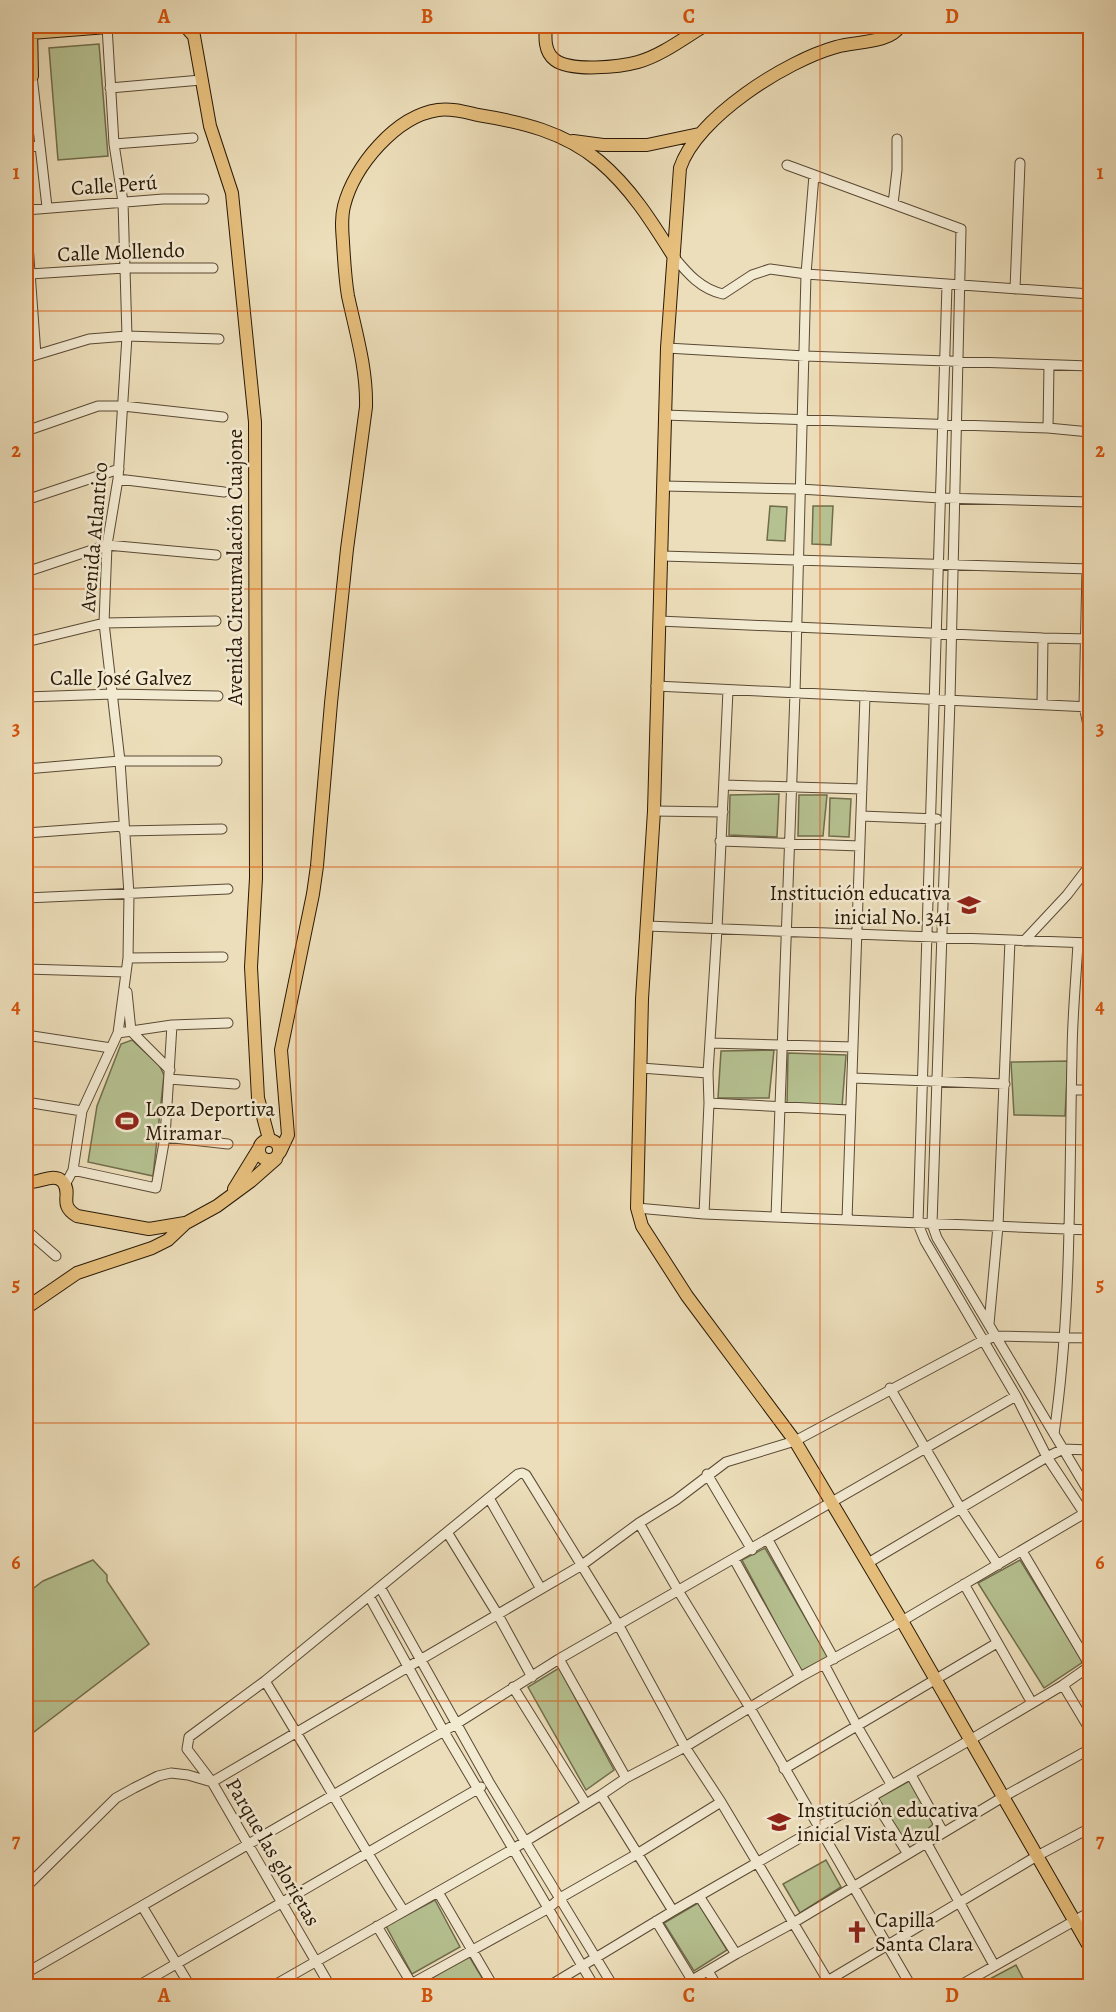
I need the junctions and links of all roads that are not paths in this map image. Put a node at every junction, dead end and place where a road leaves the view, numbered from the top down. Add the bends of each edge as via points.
1 (111, 26) edge
2 (185, 26) edge
3 (546, 26) edge
4 (704, 26) edge
5 (900, 26) edge
6 (31, 29) edge
7 (29, 77) edge
8 (201, 80) junction
9 (110, 88) junction
10 (699, 134) junction
11 (193, 138) dead end
12 (897, 139) dead end
13 (572, 141) junction
14 (114, 144) junction
15 (39, 146) junction
16 (26, 147) edge
17 (1020, 163) dead end
18 (787, 165) dead end
19 (814, 175) junction
20 (204, 199) dead end
21 (123, 201) junction
22 (893, 204) junction
23 (47, 207) junction
24 (26, 210) edge
25 (26, 216) edge
26 (674, 257) junction
27 (125, 268) junction
28 (213, 268) dead end
29 (30, 274) junction
30 (806, 274) junction
31 (947, 285) junction
32 (959, 285) junction
33 (1015, 289) junction
34 (1090, 294) edge
35 (127, 336) junction
36 (219, 339) dead end
37 (667, 348) junction
38 (36, 355) junction
39 (805, 356) junction
40 (26, 358) edge
41 (944, 361) junction
42 (957, 361) junction
43 (1049, 365) junction
44 (1090, 366) edge
45 (123, 406) junction
46 (664, 415) junction
47 (223, 417) dead end
48 (803, 419) junction
49 (943, 424) junction
50 (956, 425) junction
51 (1048, 428) junction
52 (26, 431) edge
53 (1090, 432) edge
54 (118, 469) junction
55 (118, 479) junction
56 (664, 486) junction
57 (800, 489) junction
58 (224, 492) dead end
59 (940, 498) junction
60 (953, 498) junction
61 (26, 500) edge
62 (1090, 502) edge
63 (1090, 520) edge
64 (107, 545) junction
65 (216, 555) dead end
66 (662, 556) junction
67 (798, 560) junction
68 (938, 564) junction
69 (952, 565) junction
70 (1089, 569) edge
71 (26, 572) edge
72 (216, 621) dead end
73 (658, 621) junction
74 (104, 623) junction
75 (796, 626) junction
76 (937, 632) junction
77 (951, 634) junction
78 (1043, 638) junction
79 (1088, 639) edge
80 (26, 642) edge
81 (656, 686) junction
82 (728, 690) junction
83 (795, 693) junction
84 (26, 694) edge
85 (113, 694) junction
86 (218, 696) dead end
87 (865, 696) junction
88 (936, 699) junction
89 (950, 700) junction
90 (1042, 704) junction
91 (1087, 707) edge
92 (1090, 735) edge
93 (120, 760) junction
94 (217, 761) dead end
95 (26, 769) edge
96 (724, 785) junction
97 (791, 787) junction
98 (862, 789) junction
99 (654, 811) junction
100 (723, 812) junction
101 (861, 816) junction
102 (931, 819) junction
103 (945, 820) junction
104 (124, 829) junction
105 (222, 829) dead end
106 (26, 833) edge
107 (720, 841) junction
108 (789, 844) junction
109 (860, 846) junction
110 (1090, 865) edge
111 (228, 890) dead end
112 (129, 894) junction
113 (26, 898) edge
114 (647, 926) junction
115 (717, 929) junction
116 (786, 932) junction
117 (857, 934) junction
118 (928, 937) junction
119 (941, 938) junction
120 (1010, 940) junction
121 (1024, 941) junction
122 (1078, 943) junction
123 (1090, 943) edge
124 (223, 957) dead end
125 (128, 958) junction
126 (26, 969) edge
127 (125, 974) junction
128 (228, 1023) dead end
129 (172, 1025) junction
130 (131, 1031) junction
131 (118, 1032) junction
132 (26, 1035) edge
133 (710, 1043) junction
134 (783, 1045) junction
135 (853, 1047) junction
136 (111, 1048) junction
137 (641, 1068) junction
138 (708, 1073) junction
139 (169, 1075) junction
140 (853, 1078) junction
141 (923, 1081) junction
142 (936, 1081) junction
143 (235, 1084) dead end
144 (1005, 1084) junction
145 (1073, 1090) junction
146 (1090, 1090) edge
147 (26, 1102) edge
148 (709, 1103) junction
149 (781, 1106) junction
150 (849, 1110) junction
151 (82, 1111) junction
152 (165, 1137) junction
153 (228, 1144) dead end
154 (269, 1148) junction
155 (73, 1170) junction
156 (26, 1182) edge
157 (65, 1185) junction
158 (229, 1197) junction
159 (637, 1208) junction
160 (704, 1214) junction
161 (776, 1217) junction
162 (847, 1220) junction
163 (186, 1223) junction
164 (918, 1224) junction
165 (932, 1224) junction
166 (999, 1226) junction
167 (1069, 1229) junction
168 (26, 1230) edge
169 (1090, 1230) edge
170 (56, 1256) dead end
171 (26, 1308) edge
172 (989, 1325) junction
173 (996, 1336) junction
174 (980, 1337) junction
175 (1090, 1338) edge
176 (1065, 1339) junction
177 (890, 1388) junction
178 (1016, 1396) junction
179 (1054, 1434) junction
180 (795, 1441) junction
181 (1063, 1449) junction
182 (926, 1450) junction
183 (1090, 1450) edge
184 (1047, 1457) junction
185 (707, 1474) junction
186 (1090, 1494) edge
187 (489, 1498) junction
188 (832, 1503) junction
189 (961, 1509) junction
190 (1085, 1513) junction
191 (1090, 1522) edge
192 (639, 1523) junction
193 (447, 1532) junction
194 (768, 1540) junction
195 (752, 1550) junction
196 (1022, 1551) junction
197 (735, 1559) junction
198 (868, 1563) junction
199 (582, 1565) junction
200 (998, 1565) junction
201 (964, 1584) junction
202 (380, 1587) junction
203 (540, 1589) junction
204 (679, 1592) junction
205 (369, 1596) junction
206 (498, 1615) junction
207 (902, 1621) junction
208 (619, 1626) junction
209 (997, 1643) junction
210 (559, 1659) junction
211 (834, 1659) junction
212 (421, 1660) junction
213 (824, 1664) junction
214 (1090, 1666) edge
215 (408, 1668) junction
216 (532, 1677) junction
217 (801, 1677) junction
218 (265, 1681) junction
219 (936, 1681) junction
220 (1063, 1685) junction
221 (513, 1687) junction
222 (1032, 1703) junction
223 (750, 1708) junction
224 (456, 1724) junction
225 (857, 1726) junction
226 (443, 1730) junction
227 (1090, 1730) edge
228 (297, 1734) junction
229 (969, 1740) junction
230 (685, 1747) junction
231 (1090, 1749) edge
232 (784, 1769) junction
233 (911, 1775) junction
234 (626, 1778) junction
235 (212, 1782) junction
236 (489, 1782) junction
237 (891, 1784) junction
238 (478, 1789) junction
239 (333, 1795) junction
240 (601, 1796) junction
241 (872, 1797) junction
242 (1003, 1797) junction
243 (721, 1802) junction
244 (586, 1804) junction
245 (818, 1828) junction
246 (1090, 1828) edge
247 (943, 1832) junction
248 (525, 1840) junction
249 (926, 1842) junction
250 (248, 1846) junction
251 (513, 1849) junction
252 (366, 1853) junction
253 (637, 1854) junction
254 (908, 1854) junction
255 (1037, 1856) junction
256 (757, 1863) junction
257 (26, 1887) edge
258 (854, 1887) junction
259 (438, 1892) junction
260 (699, 1896) junction
261 (560, 1898) junction
262 (960, 1902) junction
263 (281, 1904) junction
264 (142, 1906) junction
265 (549, 1908) junction
266 (403, 1910) junction
267 (673, 1911) junction
268 (1090, 1912) edge
269 (656, 1921) junction
270 (1075, 1921) junction
271 (793, 1923) junction
272 (377, 1926) junction
273 (888, 1946) junction
274 (1090, 1948) edge
275 (473, 1951) junction
276 (736, 1954) junction
277 (595, 1959) junction
278 (315, 1962) junction
279 (176, 1965) junction
280 (994, 1965) junction
281 (582, 1967) junction
282 (708, 1971) junction
283 (26, 1973) edge
284 (692, 1980) junction
285 (830, 1984) edge
286 (412, 1985) edge
287 (138, 1986) edge
288 (190, 1986) edge
289 (273, 1986) edge
290 (330, 1986) edge
291 (493, 1986) edge
292 (549, 1986) edge
293 (594, 1986) edge
294 (613, 1986) edge
295 (682, 1986) edge
296 (717, 1986) edge
297 (819, 1986) edge
298 (911, 1986) edge
299 (959, 1986) edge

1 - 6 main road
1 - 9 street, Avenida Atlantico
2 - 8 main road, Avenida Circunvalación Cuajone via 194,36
3 - 4 main road via 548,51 555,60 588,68 638,62
5 - 10 main road via 885,37 836,47 780,71
6 - 7 main road
7 - 15 street
8 - 9 street
8 - 154 main road, Avenida Circunvalación Cuajone via 210,126 232,193 255,422 256,878 251,967 258,1098
9 - 14 street, Avenida Atlantico
10 - 13 main road via 647,145
10 - 26 main road via 680,168
11 - 14 street
12 - 22 street
13 - 26 main road via 634,195
13 - 154 main road via 506,119 453,110 426,113 381,142 363,162 344,204 348,293 366,407 344,573 317,866 281,1050 288,1135
14 - 21 street, Avenida Atlantico
15 - 16 street
15 - 23 street
17 - 33 street
18 - 19 street
19 - 22 street
19 - 30 street
20 - 21 street, Calle Perú
21 - 23 street, Calle Perú
21 - 27 street, Avenida Atlantico
22 - 32 street via 961,229
23 - 24 street, Calle Perú
25 - 29 street
26 - 30 street via 710,291 723,294 752,275 770,269
26 - 37 main road
27 - 28 street, Calle Mollendo
27 - 29 street, Calle Mollendo
27 - 35 street, Avenida Atlantico
29 - 38 street
30 - 31 street
30 - 39 street
31 - 32 street
31 - 41 street
32 - 33 street
32 - 42 street
33 - 34 street
35 - 36 street
35 - 38 street via 89,339
35 - 45 street, Avenida Atlantico
37 - 39 street
37 - 46 main road
38 - 40 street
39 - 41 street
39 - 48 street
41 - 42 street
41 - 49 street
42 - 43 street
42 - 50 street
43 - 44 street
43 - 51 street
45 - 47 street
45 - 52 street via 98,406
45 - 54 street, Avenida Atlantico
46 - 48 street
46 - 56 main road
48 - 49 street
48 - 57 street
49 - 50 street
49 - 59 street
50 - 51 street
50 - 60 street
51 - 53 street
54 - 55 street, Avenida Atlantico
54 - 61 street
55 - 58 street
55 - 64 street, Avenida Atlantico
56 - 57 street
56 - 66 main road
57 - 59 street
57 - 67 street
59 - 60 street
59 - 68 street
60 - 62 street
60 - 69 street
63 - 70 street
64 - 65 street
64 - 71 street
64 - 74 street, Avenida Atlantico
66 - 67 street
66 - 73 main road
67 - 68 street
67 - 75 street
68 - 69 street
68 - 76 street
69 - 70 street
69 - 77 street
70 - 79 street
72 - 74 street
73 - 75 street
73 - 81 main road
74 - 80 street
74 - 85 street, Avenida Atlantico
75 - 76 street
75 - 83 street
76 - 77 street
76 - 88 street
77 - 78 street
77 - 89 street
78 - 79 street
78 - 90 street
79 - 91 street
81 - 82 street
81 - 99 main road
82 - 83 street
82 - 96 street
83 - 87 street
83 - 97 street
84 - 85 street, Calle José Galvez
85 - 86 street, Calle José Galvez
85 - 93 street, Avenida Atlantico
87 - 88 street
87 - 98 street
88 - 89 street
88 - 102 street
89 - 90 street
89 - 103 street
90 - 91 street
91 - 92 street
93 - 94 street
93 - 95 street
93 - 104 street, Avenida Atlantico
96 - 97 street
96 - 100 street
97 - 98 street
97 - 108 street
98 - 101 street
99 - 100 street
99 - 114 main road
100 - 107 street
101 - 102 street
101 - 109 street
102 - 103 street
102 - 118 street
103 - 119 street
104 - 105 street
104 - 106 street
104 - 112 street, Avenida Atlantico
107 - 108 street
107 - 115 street
108 - 109 street
108 - 116 street
109 - 117 street
110 - 121 street
111 - 112 street
112 - 113 street
112 - 125 street, Avenida Atlantico
114 - 115 street
114 - 137 main road
115 - 116 street
115 - 133 street
116 - 117 street
116 - 134 street
117 - 118 street
117 - 135 street
118 - 119 street
118 - 141 street
119 - 120 street
119 - 142 street
120 - 121 street
120 - 144 street
121 - 122 street
122 - 123 street
122 - 145 street
124 - 125 street
125 - 127 street, Avenida Atlantico
126 - 127 street
127 - 130 street
127 - 131 street, Avenida Atlantico
128 - 129 street
129 - 130 street
129 - 139 street
130 - 131 street
130 - 139 street
131 - 136 street, Avenida Atlantico
132 - 136 street
133 - 134 street
133 - 138 street
134 - 135 street
134 - 149 street
135 - 140 street
136 - 151 street, Avenida Atlantico
137 - 138 street
137 - 159 main road
138 - 148 street
139 - 143 street
139 - 152 street
140 - 141 street
140 - 150 street
141 - 142 street
141 - 164 street
142 - 144 street
142 - 165 street
144 - 166 street
145 - 146 street
145 - 167 street
147 - 151 street
148 - 149 street
148 - 160 street
149 - 150 street
149 - 161 street
150 - 162 street
151 - 155 street, Avenida Atlantico
152 - 153 street
152 - 155 street via 156,1188
154 - 158 main road
154 - 158 main road via 251,1180
155 - 157 street, Avenida Atlantico
156 - 157 main road via 57,1178
157 - 163 main road via 65,1204 77,1216 149,1229
158 - 163 main road
159 - 160 street
159 - 180 main road via 642,1226 687,1296
160 - 161 street
161 - 162 street
162 - 164 street
163 - 171 main road via 168,1240 152,1248 77,1273
164 - 165 street
164 - 174 street
165 - 166 street
165 - 172 street
166 - 167 street
166 - 172 street
167 - 169 street
167 - 176 street
168 - 170 street
172 - 173 street
172 - 174 street
173 - 174 street
173 - 176 street
173 - 179 street
174 - 177 street
174 - 178 street
175 - 176 street
176 - 179 street
177 - 180 street
177 - 182 street
178 - 182 street
178 - 184 street
179 - 181 street
180 - 185 street via 726,1462
180 - 188 main road
181 - 183 street
181 - 184 street
181 - 186 street
182 - 188 street
182 - 189 street
184 - 189 street
184 - 190 street
185 - 192 street
185 - 195 street
187 - 193 street
187 - 199 street via 518,1474 526,1475
187 - 203 street
188 - 194 street
188 - 198 main road
189 - 198 street
189 - 200 street
190 - 191 street
190 - 196 street
192 - 199 street
192 - 204 street
193 - 202 street
193 - 206 street
194 - 195 street
194 - 211 street
195 - 197 street
196 - 200 street
196 - 214 street
197 - 204 street
197 - 217 street
198 - 207 main road
199 - 203 street
199 - 208 street
200 - 201 street
201 - 207 street
201 - 209 street
202 - 205 street
202 - 212 street
203 - 206 street
204 - 208 street
204 - 223 street
205 - 215 street
205 - 218 street
206 - 212 street
206 - 216 street
207 - 211 street
207 - 219 main road
208 - 210 street
208 - 230 street
209 - 219 street
209 - 222 street
210 - 216 street
210 - 234 street
211 - 213 street
212 - 215 street
212 - 224 street
213 - 217 street
213 - 225 street
214 - 220 street
215 - 226 street
215 - 228 street
216 - 221 street
217 - 223 street
218 - 228 street
218 - 235 street, Parque las glorietas via 189,1737 187,1749
219 - 225 street
219 - 229 main road
220 - 222 street
220 - 227 street
221 - 224 street
221 - 244 street
222 - 229 street
223 - 230 street
223 - 232 street
224 - 226 street
224 - 236 street
225 - 232 street
225 - 237 street
226 - 238 street
226 - 239 street
228 - 235 street
228 - 239 street
229 - 233 street
229 - 242 main road
230 - 234 street
230 - 243 street
231 - 242 street
232 - 245 street
233 - 237 street
233 - 247 street
234 - 240 street
235 - 250 street, Parque las glorietas
235 - 257 street via 171,1773 116,1798
236 - 238 street
236 - 248 street
237 - 241 street
238 - 251 street
238 - 252 street
239 - 250 street
239 - 252 street
240 - 244 street
240 - 253 street
241 - 245 street
241 - 254 street
242 - 247 street
242 - 255 main road
243 - 253 street
243 - 256 street
244 - 248 street
245 - 256 street
245 - 258 street
246 - 255 street
247 - 249 street
248 - 251 street
248 - 261 street
249 - 254 street
249 - 262 street
250 - 263 street, Parque las glorietas
250 - 264 street
251 - 259 street
251 - 265 street
252 - 263 street
252 - 266 street
253 - 261 street
253 - 267 street
254 - 258 street
255 - 262 street
255 - 270 main road
256 - 260 street
256 - 271 street
258 - 271 street
258 - 273 street
259 - 266 street
259 - 275 street
260 - 267 street
260 - 276 street
261 - 265 street
261 - 277 street
262 - 273 street
262 - 280 street
263 - 278 street, Parque las glorietas
263 - 279 street
264 - 279 street
264 - 283 street
265 - 275 street
265 - 281 street
266 - 272 street
267 - 269 street
268 - 270 street
269 - 277 street
269 - 284 street
270 - 274 main road
270 - 280 street
271 - 276 street
271 - 285 street
272 - 278 street
272 - 286 street
273 - 285 street
273 - 298 street
275 - 286 street
275 - 291 street
276 - 282 street
277 - 281 street
277 - 294 street
278 - 289 street
278 - 290 street, Parque las glorietas
279 - 287 street
279 - 288 street
280 - 299 street
281 - 292 street
281 - 293 street
282 - 284 street
282 - 296 street
284 - 295 street
285 - 297 street

